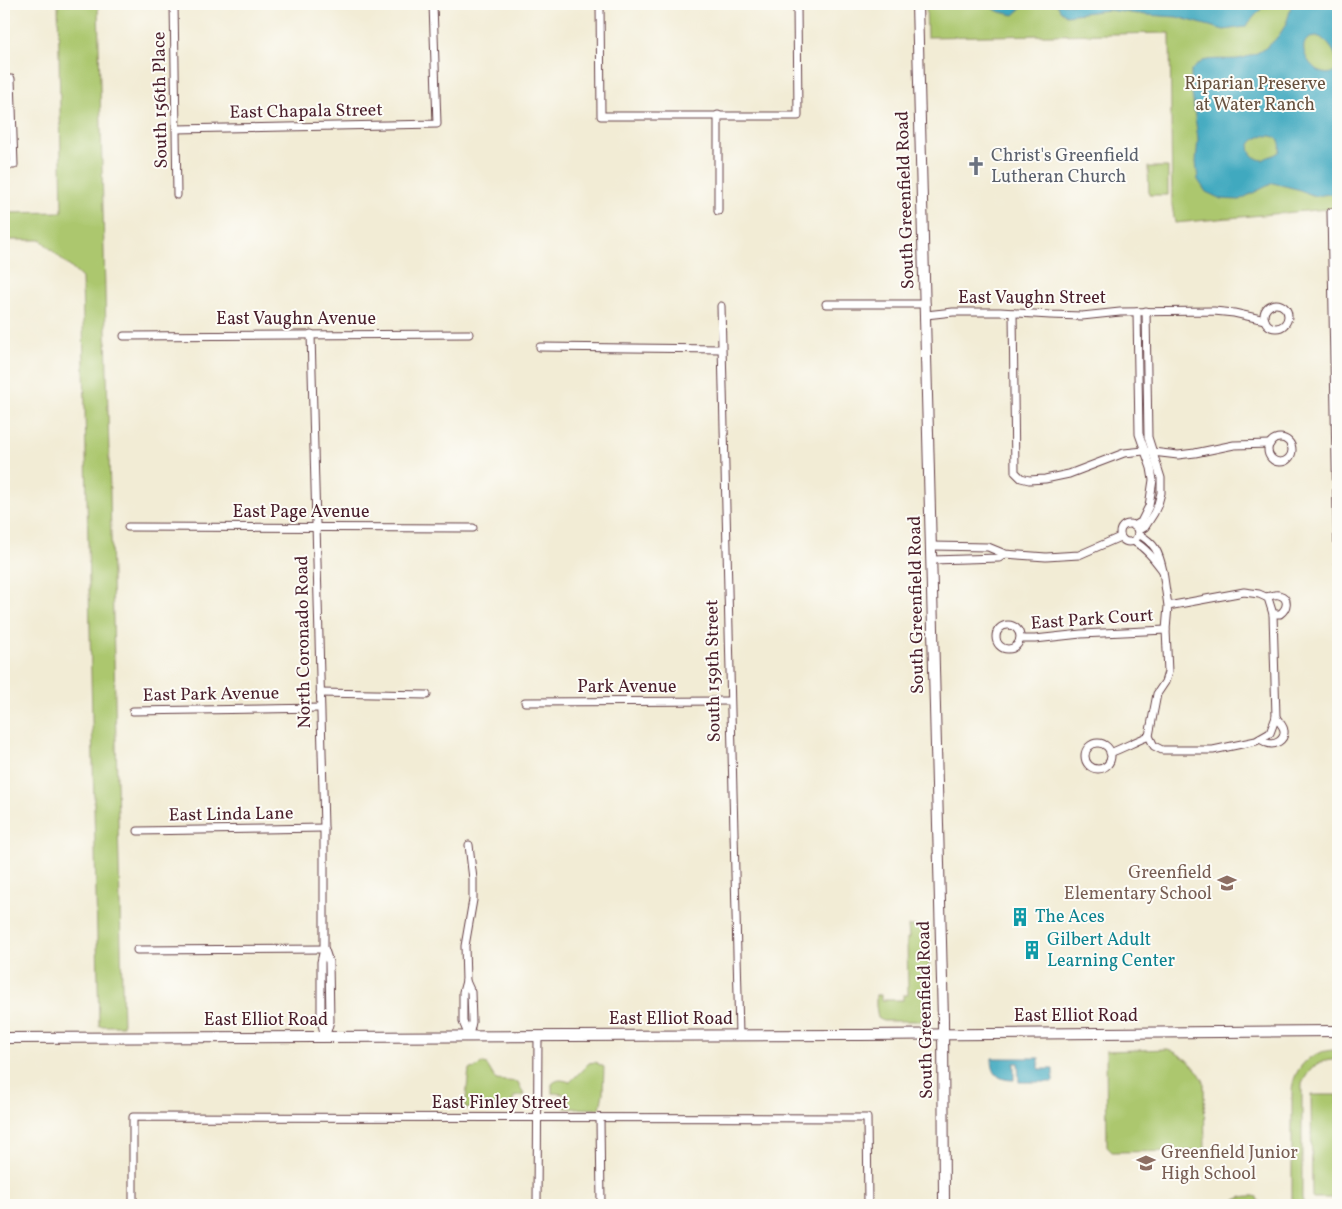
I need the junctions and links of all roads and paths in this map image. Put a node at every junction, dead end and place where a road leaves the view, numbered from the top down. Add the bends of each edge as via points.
1 (174, 4) edge
2 (434, 4) edge
3 (600, 4) edge
4 (797, 4) edge
5 (917, 4) edge
6 (7, 79) edge
7 (718, 115) junction
8 (177, 130) junction
9 (4, 165) edge
10 (177, 195) dead end
11 (718, 211) dead end
12 (1331, 212) dead end
13 (826, 304) dead end
14 (721, 306) dead end
15 (926, 309) junction
16 (1137, 312) junction
17 (1146, 312) junction
18 (1013, 313) junction
19 (1336, 315) edge
20 (1265, 320) dead end
21 (311, 334) junction
22 (469, 334) dead end
23 (124, 336) dead end
24 (540, 347) dead end
25 (721, 349) junction
26 (1142, 374) junction
27 (1270, 444) dead end
28 (1144, 451) junction
29 (1153, 453) junction
30 (1337, 503) edge
31 (128, 527) dead end
32 (317, 528) junction
33 (473, 528) dead end
34 (1136, 530) junction
35 (1120, 537) junction
36 (1133, 541) junction
37 (932, 546) junction
38 (970, 546) junction
39 (1005, 554) junction
40 (970, 559) junction
41 (932, 560) junction
42 (1338, 562) edge
43 (1163, 570) junction
44 (1267, 597) junction
45 (1168, 606) junction
46 (1273, 614) junction
47 (1166, 630) junction
48 (1020, 639) dead end
49 (320, 693) junction
50 (427, 694) dead end
51 (730, 701) junction
52 (525, 702) dead end
53 (320, 708) junction
54 (133, 711) dead end
55 (1276, 717) junction
56 (1149, 736) junction
57 (1260, 738) junction
58 (1110, 753) dead end
59 (324, 828) junction
60 (138, 831) dead end
61 (469, 845) dead end
62 (324, 949) junction
63 (137, 950) dead end
64 (1338, 1031) edge
65 (943, 1034) junction
66 (739, 1035) junction
67 (325, 1036) junction
68 (469, 1036) junction
69 (538, 1036) junction
70 (4, 1038) edge
71 (537, 1118) junction
72 (600, 1118) junction
73 (133, 1205) edge
74 (537, 1205) edge
75 (601, 1205) edge
76 (868, 1205) edge
77 (944, 1205) edge

1 - 8 street, South 156th Place
2 - 8 street, East Chapala Street via 437,124
3 - 7 street via 601,116
4 - 7 street via 798,116
5 - 15 main road, South Greenfield Road
6 - 9 street via 14,165
7 - 11 street
8 - 10 street, South 156th Place
12 - 19 street
13 - 15 street, East Vaughn Street
14 - 25 street, South 159th Street
15 - 18 street, East Vaughn Street
15 - 37 main road, South Greenfield Road
16 - 17 street, East Vaughn Street
16 - 18 street, East Vaughn Street via 1082,316
16 - 26 street
17 - 20 street, East Vaughn Street via 1214,311
17 - 26 street
18 - 28 street via 1015,472 1029,480 1045,479 1124,454
19 - 30 street
21 - 22 street, East Vaughn Avenue
21 - 23 street, East Vaughn Avenue
21 - 32 street, North Coronado Road
24 - 25 street
25 - 51 street, South 159th Street
26 - 28 street via 1139,434
26 - 29 street via 1148,438
27 - 29 street via 1234,445 1187,454
28 - 29 street
28 - 34 street via 1154,480 1149,506
29 - 34 street via 1161,478 1161,493 1154,513 1144,527
30 - 42 street
31 - 32 street, East Page Avenue
32 - 33 street, East Page Avenue
32 - 49 street, North Coronado Road
34 - 35 street via 1128,524 1123,526 1119,531
34 - 36 street
34 - 43 street via 1154,546
35 - 36 street
35 - 39 street via 1078,555
36 - 43 street via 1142,546
37 - 38 street
37 - 41 main road, South Greenfield Road
38 - 39 street via 988,547
38 - 40 street
39 - 40 street via 999,558
40 - 41 street
41 - 65 main road, South Greenfield Road
43 - 45 street
44 - 45 street via 1244,592
44 - 46 street
44 - 46 street via 1281,595 1287,605 1285,611
45 - 47 street
46 - 55 street
47 - 48 street, East Park Court
47 - 56 street via 1168,672 1157,694
49 - 50 street
49 - 53 street, North Coronado Road
51 - 52 street, Park Avenue
51 - 66 street, South 159th Street
53 - 54 street, East Park Avenue
53 - 59 street, North Coronado Road
55 - 57 street via 1270,733
55 - 57 street via 1284,728 1283,738 1273,744
56 - 57 street via 1154,746 1162,750 1213,750
56 - 58 street
59 - 60 street, East Linda Lane
59 - 62 street, North Coronado Road
61 - 68 street via 473,900 465,946 466,981 463,992 463,1022
62 - 63 street
62 - 67 street, North Coronado Road via 329,962 330,1021
64 - 65 main road, East Elliot Road
65 - 66 main road, East Elliot Road
65 - 77 main road, South Greenfield Road
66 - 69 main road, East Elliot Road
67 - 68 main road, East Elliot Road
67 - 70 main road, East Elliot Road
68 - 69 main road, East Elliot Road
69 - 71 street
71 - 72 street, East Finley Street
71 - 73 street, East Finley Street via 133,1117
71 - 74 street
72 - 75 street
72 - 76 street, East Finley Street via 867,1118

